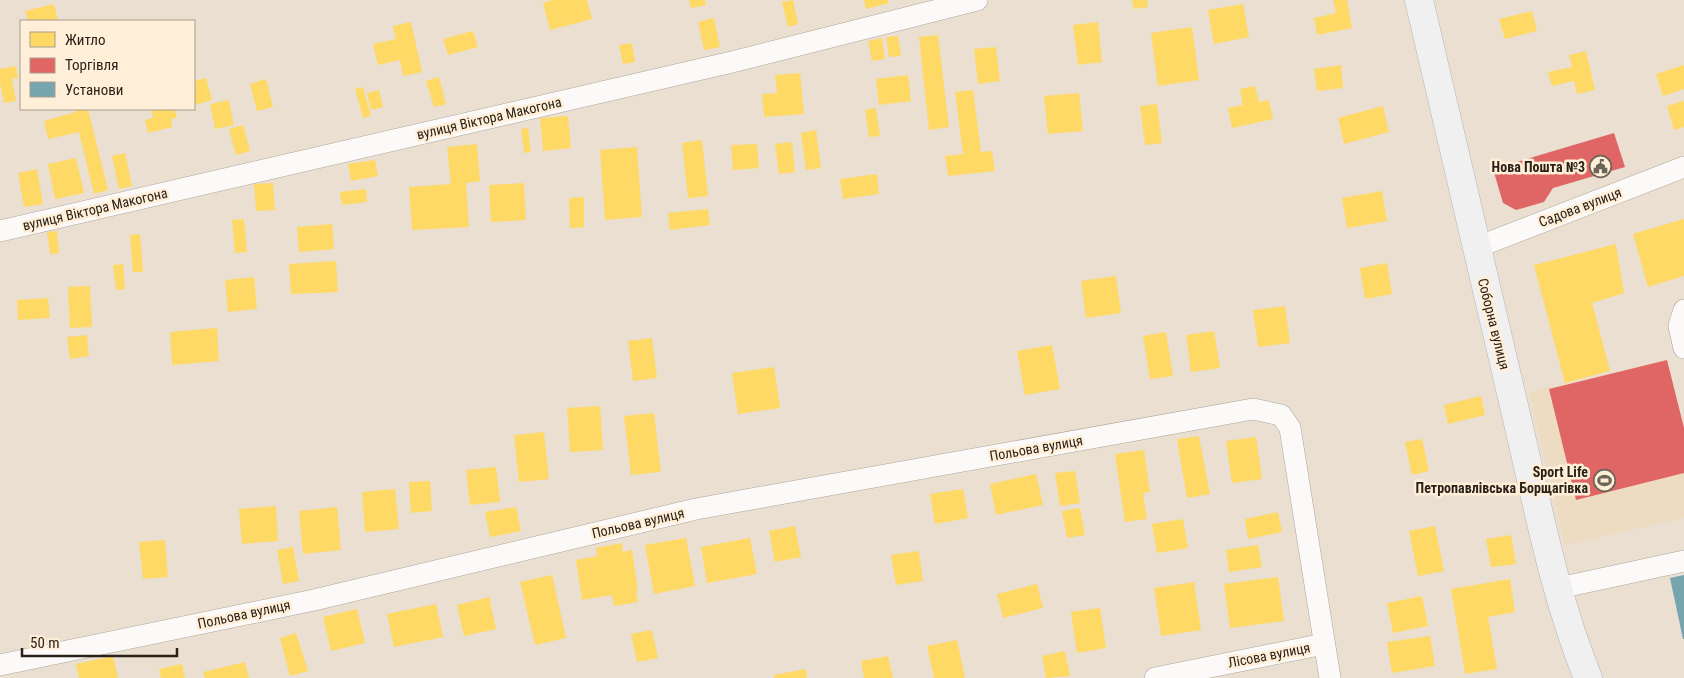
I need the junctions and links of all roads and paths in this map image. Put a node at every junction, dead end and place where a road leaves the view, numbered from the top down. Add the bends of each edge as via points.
1 (977, 0) edge
2 (1419, 0) edge
3 (1684, 167) edge
4 (0, 231) edge
5 (1475, 248) junction
6 (1684, 310) edge
7 (1684, 348) edge
8 (1684, 560) edge
9 (1558, 588) junction
10 (1324, 644) junction
11 (1575, 646) junction
12 (0, 665) edge
13 (1155, 678) edge
14 (1330, 678) edge
15 (1579, 678) edge
16 (1588, 678) edge

1 - 4 street, вулиця Віктора Макогона via 732,62
2 - 5 main road, Соборна вулиця
3 - 5 street, Садова вулиця
5 - 9 main road, Соборна вулиця
6 - 7 street via 1679,326
8 - 9 street
9 - 11 main road, Соборна вулиця
10 - 12 street, Польова вулиця via 1290,428 1281,415 1253,409 696,509 314,600
10 - 13 street, Лісова вулиця
10 - 14 street
11 - 15 main road, Соборна вулиця
11 - 16 main road, Соборна вулиця

